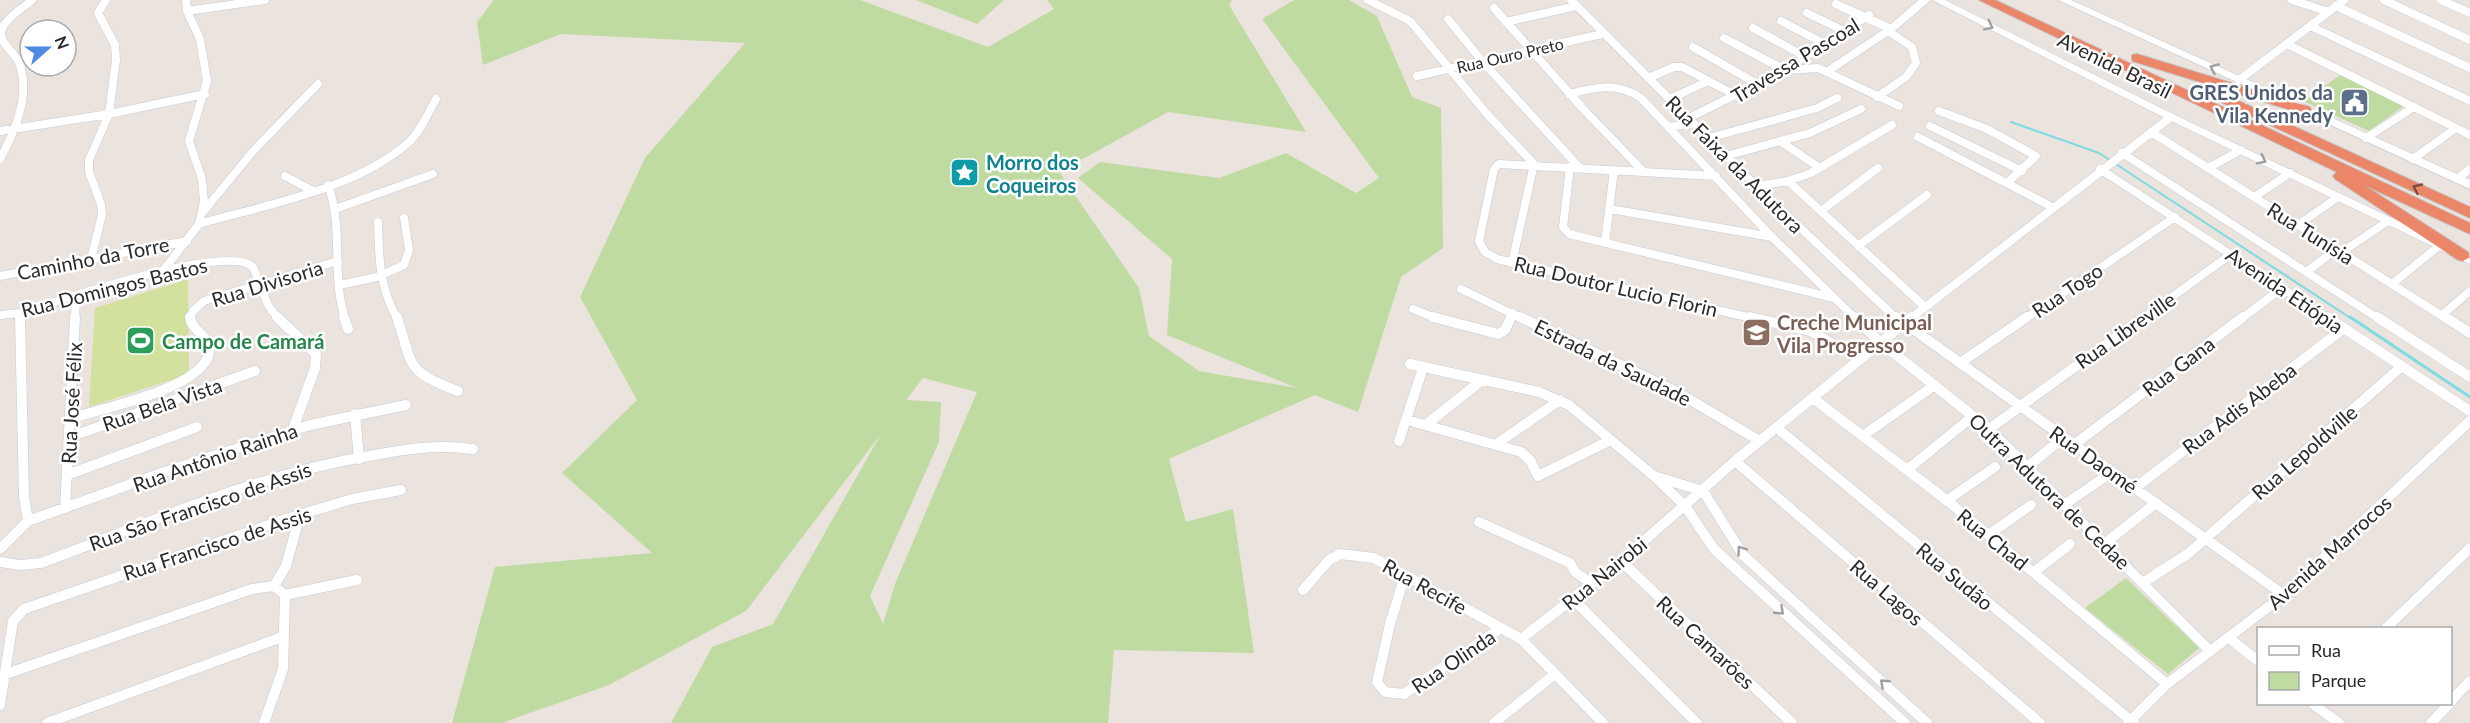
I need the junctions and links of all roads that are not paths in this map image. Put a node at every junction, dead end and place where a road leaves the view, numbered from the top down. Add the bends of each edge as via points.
1 (32, 0) edge
2 (106, 0) edge
3 (186, 0) edge
4 (265, 0) edge
5 (1368, 0) edge
6 (1925, 0) edge
7 (1937, 0) edge
8 (1985, 0) edge
9 (2012, 0) edge
10 (2063, 0) edge
11 (2292, 0) edge
12 (2344, 0) edge
13 (2384, 0) edge
14 (2442, 0) edge
15 (1573, 3) edge
16 (1836, 4) dead end
17 (2336, 6) junction
18 (1494, 8) dead end
19 (187, 12) junction
20 (1807, 12) dead end
21 (2329, 12) junction
22 (2470, 13) edge
23 (1868, 16) junction
24 (1448, 20) dead end
25 (1781, 21) dead end
26 (1506, 22) junction
27 (2310, 26) junction
28 (1753, 28) dead end
29 (1889, 30) junction
30 (1844, 31) junction
31 (1602, 34) junction
32 (1724, 38) dead end
33 (2470, 40) edge
34 (1823, 43) junction
35 (2287, 44) junction
36 (1693, 47) dead end
37 (1529, 50) junction
38 (1804, 56) junction
39 (2137, 58) junction
40 (1482, 61) junction
41 (2470, 68) edge
42 (1449, 69) junction
43 (1785, 70) junction
44 (1828, 71) junction
45 (1417, 76) dead end
46 (1648, 78) junction
47 (2239, 80) junction
48 (1708, 81) junction
49 (318, 84) dead end
50 (1759, 85) junction
51 (206, 94) junction
52 (1569, 94) junction
53 (1737, 96) junction
54 (1877, 97) junction
55 (1837, 98) dead end
56 (436, 99) dead end
57 (1670, 99) junction
58 (2470, 101) edge
59 (1899, 106) dead end
60 (2414, 106) junction
61 (1861, 109) dead end
62 (2305, 110) junction
63 (1939, 111) dead end
64 (109, 114) junction
65 (2171, 117) junction
66 (1691, 120) junction
67 (1892, 125) dead end
68 (1930, 126) dead end
69 (1669, 127) junction
70 (16, 128) junction
71 (2456, 128) junction
72 (0, 130) edge
73 (2151, 132) junction
74 (2470, 135) edge
75 (1918, 137) dead end
76 (1709, 138) junction
77 (2367, 138) junction
78 (1780, 141) junction
79 (2287, 141) junction
80 (2241, 150) junction
81 (1726, 156) junction
82 (2115, 158) junction
83 (0, 159) edge
84 (2413, 159) junction
85 (1534, 164) junction
86 (1575, 167) junction
87 (1820, 168) junction
88 (1878, 168) dead end
89 (2208, 168) junction
90 (2100, 169) junction
91 (2470, 169) edge
92 (1614, 170) junction
93 (2022, 171) junction
94 (1644, 172) junction
95 (2290, 173) junction
96 (433, 174) dead end
97 (285, 176) dead end
98 (1716, 176) junction
99 (2457, 179) junction
100 (1788, 181) junction
101 (2007, 183) junction
102 (328, 184) junction
103 (2470, 185) edge
104 (1756, 186) junction
105 (311, 190) junction
106 (1927, 195) dead end
107 (2254, 197) junction
108 (2338, 197) junction
109 (2052, 207) junction
110 (335, 209) junction
111 (1610, 209) junction
112 (1821, 211) junction
113 (203, 212) junction
114 (2470, 213) edge
115 (2175, 217) junction
116 (404, 218) dead end
117 (2388, 221) junction
118 (378, 222) dead end
119 (199, 224) junction
120 (2298, 225) junction
121 (2470, 228) edge
122 (1772, 237) junction
123 (187, 241) junction
124 (1605, 243) junction
125 (2440, 245) junction
126 (1858, 246) junction
127 (2339, 251) junction
128 (2231, 254) junction
129 (2467, 258) edge
130 (91, 259) junction
131 (338, 261) junction
132 (1512, 262) junction
133 (163, 271) junction
134 (2306, 272) junction
135 (0, 276) edge
136 (380, 276) junction
137 (259, 284) junction
138 (2392, 284) junction
139 (339, 285) junction
140 (2282, 288) junction
141 (1461, 289) dead end
142 (2470, 291) edge
143 (76, 297) junction
144 (1837, 298) junction
145 (1925, 307) junction
146 (1413, 309) dead end
147 (20, 313) junction
148 (1513, 313) junction
149 (0, 315) edge
150 (2442, 315) junction
151 (1903, 324) junction
152 (348, 329) dead end
153 (2343, 329) junction
154 (2470, 333) edge
155 (1880, 342) junction
156 (1860, 359) junction
157 (1960, 363) junction
158 (1410, 364) dead end
159 (1423, 368) junction
160 (2401, 368) junction
161 (255, 371) dead end
162 (2470, 377) edge
163 (1482, 380) junction
164 (1935, 385) junction
165 (458, 391) dead end
166 (1814, 399) junction
167 (1560, 400) junction
168 (406, 405) dead end
169 (2019, 406) junction
170 (2470, 411) edge
171 (355, 414) junction
172 (1973, 416) junction
173 (71, 418) junction
174 (1407, 420) junction
175 (2470, 421) edge
176 (1427, 424) junction
177 (197, 427) dead end
178 (1777, 428) junction
179 (292, 429) junction
180 (1989, 429) junction
181 (1864, 435) junction
182 (70, 436) junction
183 (2064, 437) junction
184 (1611, 440) junction
185 (1400, 441) dead end
186 (1760, 441) junction
187 (2075, 444) junction
188 (1495, 445) junction
189 (473, 449) dead end
190 (359, 459) junction
191 (1735, 461) junction
192 (1995, 467) dead end
193 (2027, 467) junction
194 (1907, 470) junction
195 (2112, 472) junction
196 (67, 475) junction
197 (1655, 477) junction
198 (2135, 488) junction
199 (401, 490) dead end
200 (1703, 491) junction
201 (1946, 501) junction
202 (2156, 503) junction
203 (2031, 505) dead end
204 (2064, 505) junction
205 (1685, 506) junction
206 (65, 508) junction
207 (300, 515) junction
208 (28, 521) junction
209 (1479, 522) dead end
210 (1988, 535) junction
211 (2206, 537) junction
212 (2070, 544) dead end
213 (2104, 544) junction
214 (2, 545) edge
215 (2470, 548) edge
216 (1621, 561) junction
217 (0, 562) edge
218 (2034, 572) junction
219 (1405, 575) junction
220 (357, 580) dead end
221 (2144, 582) junction
222 (1591, 583) junction
223 (274, 586) junction
224 (1303, 590) dead end
225 (2284, 595) junction
226 (285, 596) junction
227 (1573, 599) junction
228 (2387, 627) edge
229 (1501, 628) junction
230 (282, 637) junction
231 (2229, 638) junction
232 (1521, 639) junction
233 (2210, 651) junction
234 (2257, 659) edge
235 (1555, 674) junction
236 (3, 675) junction
237 (2470, 681) edge
238 (2167, 684) junction
239 (2452, 701) edge
240 (0, 705) edge
241 (2314, 705) edge
242 (2448, 705) edge
243 (2131, 722) edge
244 (47, 723) edge
245 (264, 723) edge
246 (1494, 723) edge
247 (1603, 723) edge
248 (1697, 723) edge
249 (1792, 723) edge
250 (1905, 723) edge
251 (1927, 723) edge
252 (2040, 723) edge
253 (2339, 723) edge
254 (2431, 723) edge

1 - 70 street via 1,31 22,71
2 - 64 street via 98,13 115,45 116,60
3 - 19 street
4 - 19 street
5 - 42 street via 1410,21
6 - 29 street
7 -> 65 street, Avenida Brasil
8 - 79 highway, Avenida Brasil
9 - 39 highway, Avenida Brasil
47 -> 10 street, Avenida Brasil
11 - 21 street
12 - 17 street
13 - 33 street
14 - 22 street
15 - 26 street
15 - 31 street, Rua Faixa da Adutora
16 - 23 street
17 - 21 street
17 - 41 street
18 - 26 street
19 - 51 street via 200,39
20 - 30 street
21 - 27 street
23 - 29 street
23 - 30 street, Travessa Pascoal
24 - 40 street
25 - 34 street
26 - 37 street
27 - 35 street
27 - 58 street
28 - 38 street
29 - 44 street
29 - 54 street via 1916,52 1917,62 1912,73
30 - 34 street, Travessa Pascoal
31 - 37 street, Rua Ouro Preto
31 - 46 street, Rua Faixa da Adutora
32 - 43 street
34 - 38 street, Travessa Pascoal
35 - 47 street
35 - 60 street
36 - 50 street
37 - 40 street, Rua Ouro Preto
37 - 52 street
38 - 43 street, Travessa Pascoal
39 - 62 highway
114 -> 39 highway, Avenida Brasil
40 - 42 street, Rua Ouro Preto
40 - 86 street
42 - 45 street, Rua Ouro Preto
42 - 85 street
43 - 44 street via 1810,67
43 - 50 street, Travessa Pascoal
44 - 54 street
46 - 48 street via 1682,67
46 - 57 street, Rua Faixa da Adutora
47 - 62 street, Avenida Brasil
48 - 53 street
48 - 57 street
49 - 113 street
50 - 53 street, Travessa Pascoal
51 - 64 street
51 - 113 street via 189,141 202,179
52 - 69 street, Rua Faixa da Adutora via 1610,84 1626,87
52 - 94 street
53 - 66 street, Travessa Pascoal
54 - 59 street
55 - 76 street via 1817,108
56 - 102 street via 409,141 366,168
57 - 66 street, Rua Faixa da Adutora
60 - 71 street
60 - 77 street
61 - 78 street
62 - 77 street, Avenida Brasil
63 - 93 street via 1988,129 2033,153 2036,159
64 - 70 street
64 - 130 street via 89,160 102,215
65 - 73 street, Rua Nairobi
65 - 80 street, Avenida Brasil
66 - 69 street, Travessa Pascoal
66 - 76 street, Rua Faixa da Adutora
67 - 87 street
68 - 93 street
69 - 98 street, Rua Faixa da Adutora
70 - 72 street
70 - 83 street
71 - 74 street
71 - 84 street
73 - 82 street, Rua Nairobi
73 - 89 street, Rua Tunísia
75 - 101 street
76 - 81 street, Rua Faixa da Adutora
77 - 84 street, Avenida Brasil
78 - 81 street
78 - 87 street
79 - 121 highway, Avenida Brasil
79 - 129 highway
80 - 89 street
80 -> 95 street, Avenida Brasil
81 - 104 street, Rua Faixa da Adutora
82 - 90 street, Rua Nairobi
82 - 134 street, Avenida Etiópia
84 - 99 street, Avenida Brasil
85 - 86 street
85 - 132 street
85 - 132 street, Rua Doutor Lucio Florin via 1499,164 1492,175 1479,241 1488,254
86 - 92 street
86 - 124 street via 1563,227 1569,234
87 - 100 street
88 - 112 street
89 - 107 street, Rua Tunísia
90 - 109 street, Rua Nairobi
90 - 115 street, Avenida Etiópia
91 - 99 street
92 - 94 street
92 - 111 street
93 - 101 street
94 - 98 street
95 - 107 street
95 - 108 street, Avenida Brasil
96 - 110 street
97 - 105 street
98 - 122 street, Rua Faixa da Adutora
99 - 103 street, Avenida Brasil
100 - 104 street
100 - 112 street
101 - 109 street
102 - 105 street
102 - 110 street
104 - 151 street, Rua Faixa da Adutora
105 - 119 street
106 - 126 street
107 - 120 street, Rua Tunísia
108 - 117 street, Avenida Brasil
108 - 120 street
109 - 145 street, Rua Nairobi
110 - 131 street
111 - 122 street
111 - 124 street
112 - 126 street
113 - 119 street
115 - 128 street, Avenida Etiópia
115 - 157 street, Rua Togo
116 - 136 street via 408,257 405,267
117 - 125 street, Avenida Brasil
117 - 127 street
118 - 136 street
119 - 123 street
120 - 127 street, Rua Tunísia
122 - 144 street, Rua Faixa da Adutora
123 - 130 street, Caminho da Torre
123 - 133 street
124 - 144 street
125 - 129 street, Avenida Brasil
125 - 138 street
126 - 145 street
127 - 134 street
127 - 138 street, Rua Tunísia
128 - 140 street, Avenida Etiópia
128 - 169 street, Rua Libreville
130 - 135 street, Caminho da Torre
131 - 137 street, Rua Divisoria
131 - 139 street
132 - 156 street, Rua Doutor Lucio Florin via 1800,328
133 - 137 street, Rua Domingos Bastos via 235,260 253,266
133 - 143 street, Rua Domingos Bastos
134 - 162 street, Avenida Etiópia
136 - 139 street
136 - 165 street via 410,364 430,381
137 - 173 street, Rua Divisoria via 204,301 194,312 190,324 207,338 210,350 205,364 193,377
137 - 179 street, Rua Domingos Bastos via 269,308 316,354 315,368
138 - 150 street, Rua Tunísia
139 - 152 street via 340,305
140 - 153 street, Avenida Etiópia
140 - 187 street, Rua Gana
141 - 148 street, Estrada da Saudade
142 - 150 street
143 - 147 street, Rua Domingos Bastos
143 - 173 street, Rua José Félix
144 - 155 street, Rua Faixa da Adutora
145 - 151 street, Rua Nairobi
146 - 148 street via 1498,334 1505,330
147 - 149 street, Rua Domingos Bastos
147 - 208 street via 24,497
148 - 186 street, Estrada da Saudade via 1677,392
150 - 154 street, Rua Tunísia
151 - 155 street, Rua Nairobi
151 - 157 street, Rua Daomé
153 - 160 street, Avenida Etiópia
153 - 198 street, Rua Adis Abeba
155 - 156 street, Rua Nairobi
155 - 164 street, Outra Adutora de Cedae
156 - 166 street, Rua Nairobi
157 - 169 street, Rua Daomé
158 - 159 street
159 - 163 street
159 - 174 street
160 - 170 street, Avenida Etiópia
160 - 211 street, Rua Lepoldville
161 - 182 street, Rua Bela Vista
163 - 167 street
163 - 176 street
164 - 172 street, Outra Adutora de Cedae
164 - 181 street
166 - 178 street, Rua Nairobi
166 - 181 street, Rua Chad
167 - 184 street
167 - 188 street
168 - 171 street, Rua Antônio Rainha
169 - 180 street, Rua Libreville
169 - 183 street, Rua Daomé
171 - 179 street, Rua Antônio Rainha
171 - 190 street
172 - 180 street, Outra Adutora de Cedae
172 - 194 street
173 - 182 street, Rua José Félix
174 - 176 street
174 - 185 street
175 - 225 street, Avenida Marrocos
176 - 188 street
177 - 196 street
178 - 186 street, Rua Nairobi
178 - 243 street, Rua Sudão
179 - 206 street, Rua Antônio Rainha
180 - 193 street, Outra Adutora de Cedae
181 - 194 street, Rua Chad
182 - 196 street, Rua José Félix
183 - 187 street, Rua Daomé
183 - 193 street
184 - 188 street via 1539,476 1527,455
184 - 197 street
186 - 191 street, Rua Nairobi
187 - 195 street, Rua Daomé
189 - 190 street, Rua São Francisco de Assis via 424,446
190 - 217 street, Rua São Francisco de Assis via 320,464 270,478 41,563
191 - 200 street, Rua Nairobi
191 - 252 street, Rua Lagos
192 - 201 street
193 - 204 street, Outra Adutora de Cedae
194 - 201 street, Rua Chad
195 - 198 street, Rua Daomé
195 - 204 street
196 - 206 street, Rua José Félix
197 - 200 street
197 - 205 street
198 - 202 street, Rua Daomé
199 - 207 street, Rua Francisco de Assis via 352,499
200 - 205 street, Rua Nairobi
251 -> 200 street via 1743,555
201 - 210 street, Rua Chad
202 - 211 street, Rua Daomé
202 - 213 street
203 - 210 street
204 - 213 street, Outra Adutora de Cedae
205 - 216 street, Rua Nairobi
205 -> 250 street via 1714,549
206 - 208 street, Rua Antônio Rainha
207 - 223 street via 286,566
207 - 236 street, Rua Francisco de Assis via 35,603 13,621
208 - 214 street
209 - 222 street via 1570,563 1575,572
210 - 218 street, Rua Chad
211 - 221 street, Rua Lepoldville
211 - 225 street, Rua Daomé
212 - 218 street
213 - 221 street, Outra Adutora de Cedae
215 - 228 street
216 - 222 street, Rua Nairobi
216 - 249 street, Rua Camarões
218 - 238 street, Rua Chad
219 - 224 street, Rua Recife via 1374,558 1340,554 1329,560
219 - 229 street, Rua Recife
219 - 229 street, Rua Olinda via 1377,682 1385,692 1404,694
220 - 226 street
221 - 233 street, Outra Adutora de Cedae
222 - 227 street, Rua Nairobi
223 - 226 street
223 - 236 street via 252,588
225 - 231 street, Avenida Marrocos
226 - 230 street
227 - 232 street, Rua Nairobi
227 - 248 street
229 - 232 street, Rua Recife
230 - 244 street
230 - 245 street via 283,669
231 - 233 street, Avenida Marrocos
231 - 234 street
232 - 235 street, Rua Recife
233 - 238 street, Avenida Marrocos
235 - 246 street
235 - 247 street, Rua Recife
236 - 240 street
237 - 239 street
238 - 243 street, Avenida Marrocos
241 - 253 street
242 - 254 street

